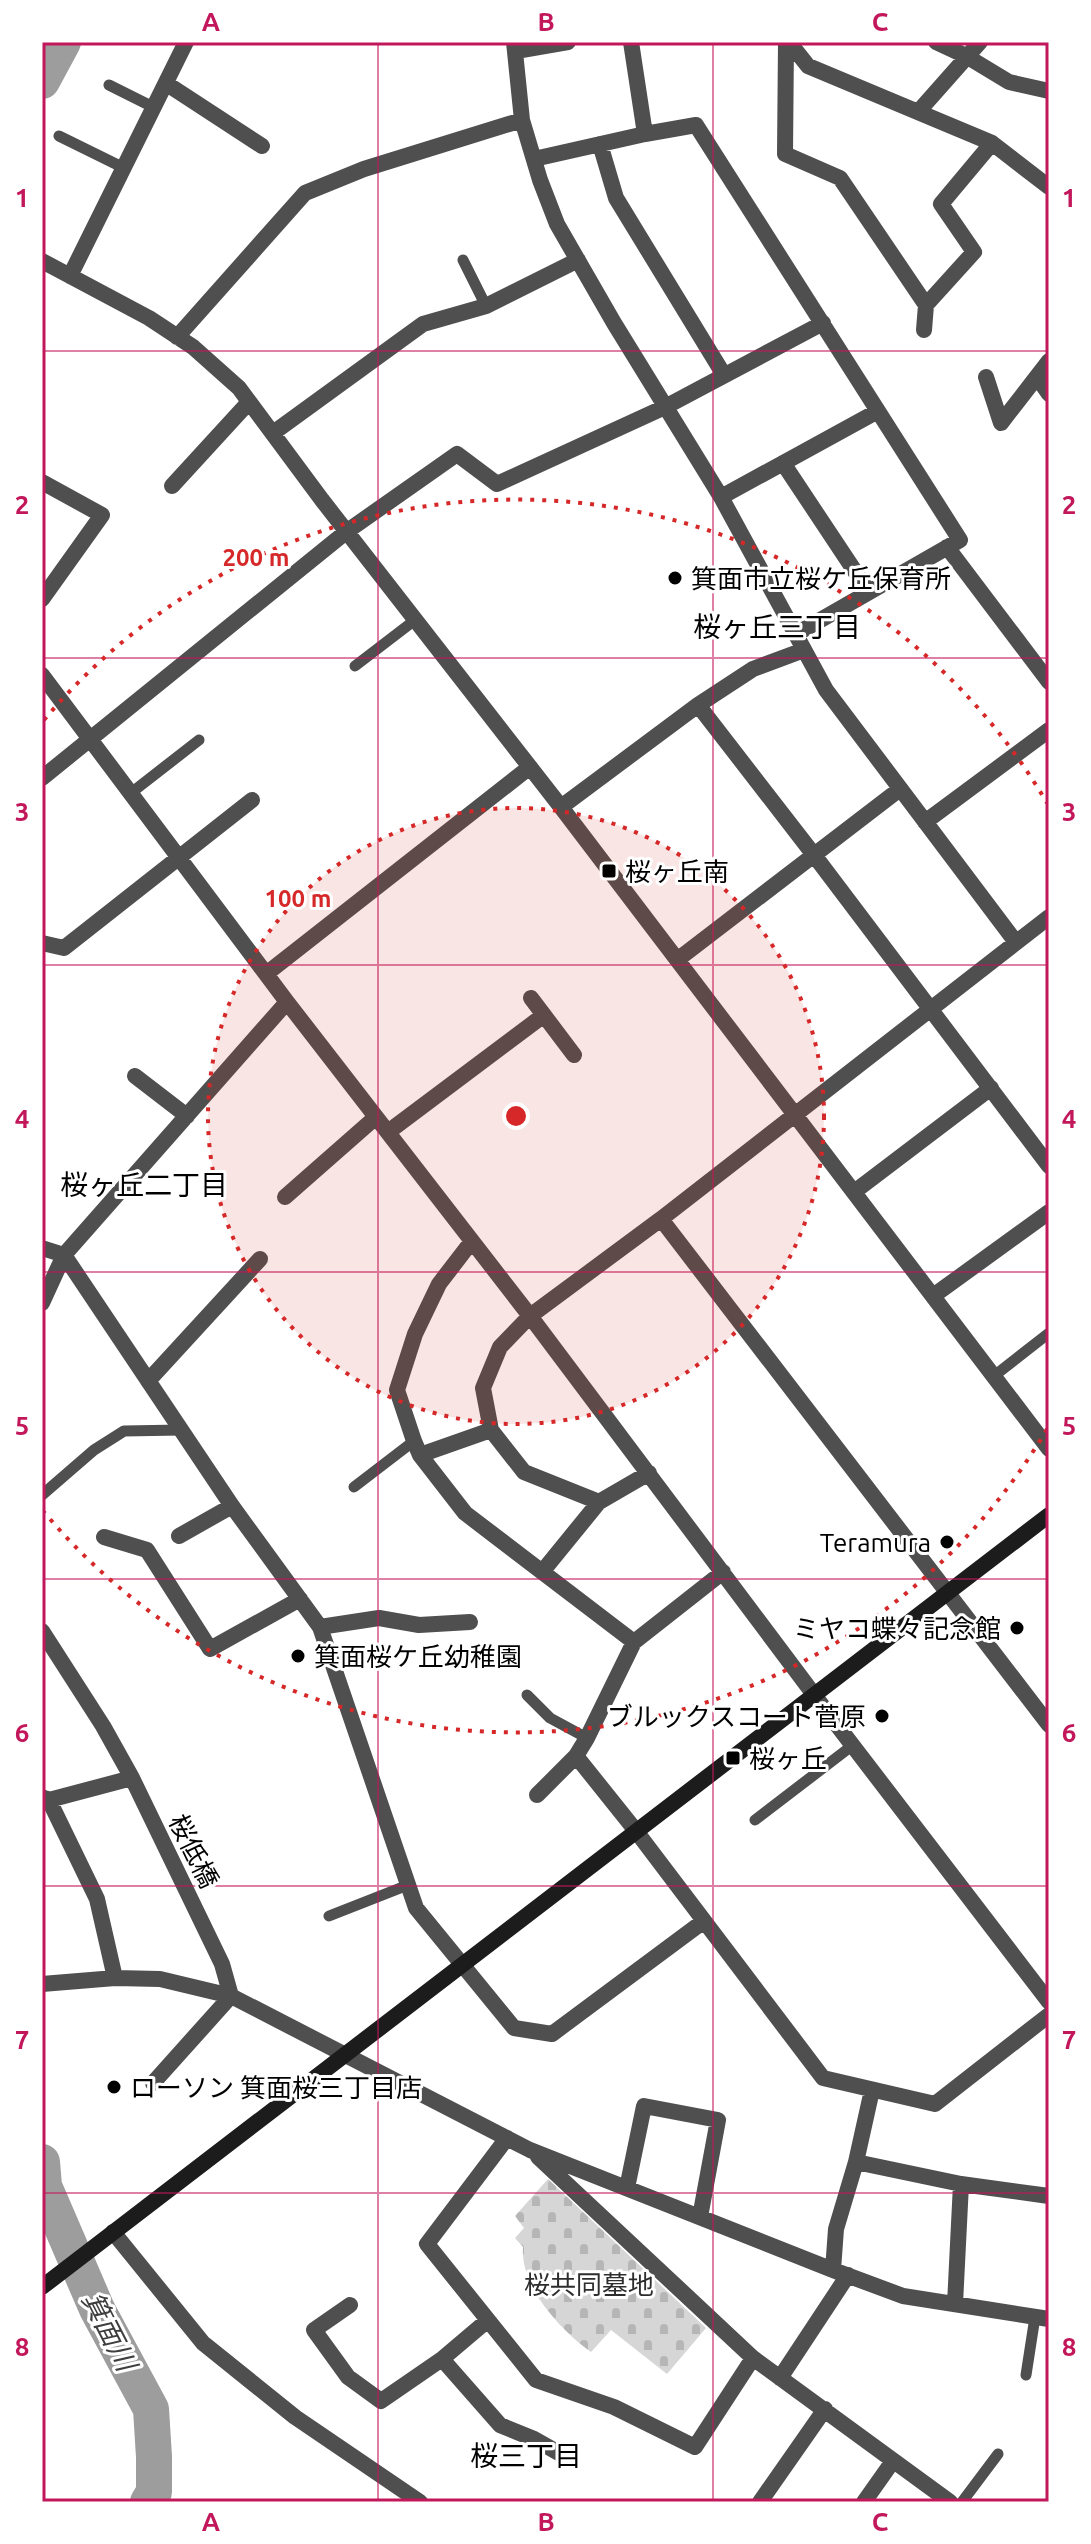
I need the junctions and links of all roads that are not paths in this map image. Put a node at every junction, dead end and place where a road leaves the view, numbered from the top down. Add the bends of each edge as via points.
1 (186, 42) edge
2 (568, 42) edge
3 (631, 42) edge
4 (787, 42) edge
5 (936, 42) edge
6 (980, 42) edge
7 (515, 47) edge
8 (966, 56) junction
9 (167, 84) junction
10 (109, 85) dead end
11 (1049, 91) edge
12 (155, 108) junction
13 (918, 112) junction
14 (522, 120) junction
15 (645, 134) junction
16 (59, 136) dead end
17 (992, 143) junction
18 (600, 144) junction
19 (262, 146) dead end
20 (534, 159) junction
21 (124, 168) junction
22 (1049, 187) edge
23 (463, 260) dead end
24 (578, 260) junction
25 (42, 261) edge
26 (70, 276) junction
27 (926, 305) junction
28 (486, 306) junction
29 (823, 323) junction
30 (924, 330) dead end
31 (177, 337) junction
32 (1049, 361) edge
33 (724, 375) junction
34 (986, 377) dead end
35 (1037, 377) junction
36 (1049, 394) edge
37 (249, 402) junction
38 (665, 407) junction
39 (878, 411) junction
40 (273, 433) junction
41 (783, 463) junction
42 (42, 482) edge
43 (172, 486) dead end
44 (721, 497) junction
45 (346, 532) junction
46 (947, 547) junction
47 (868, 591) junction
48 (42, 599) edge
49 (415, 620) junction
50 (796, 634) junction
51 (804, 650) junction
52 (355, 666) dead end
53 (42, 675) edge
54 (1049, 682) edge
55 (698, 705) junction
56 (1049, 730) edge
57 (90, 737) junction
58 (199, 740) dead end
59 (530, 767) junction
60 (42, 778) edge
61 (900, 789) junction
62 (131, 793) junction
63 (252, 800) dead end
64 (561, 807) junction
65 (925, 822) junction
66 (814, 855) junction
67 (179, 857) junction
68 (1049, 917) edge
69 (1015, 941) junction
70 (42, 943) edge
71 (677, 960) junction
72 (266, 974) junction
73 (531, 998) dead end
74 (287, 1002) junction
75 (930, 1008) junction
76 (544, 1015) junction
77 (574, 1055) dead end
78 (135, 1076) dead end
79 (991, 1088) junction
80 (796, 1115) junction
81 (187, 1116) junction
82 (376, 1117) junction
83 (388, 1132) junction
84 (1049, 1166) edge
85 (854, 1192) junction
86 (285, 1197) dead end
87 (1049, 1212) edge
88 (661, 1219) junction
89 (472, 1241) junction
90 (42, 1248) edge
91 (64, 1255) junction
92 (260, 1259) dead end
93 (933, 1296) junction
94 (42, 1303) edge
95 (530, 1316) junction
96 (1049, 1333) edge
97 (994, 1376) junction
98 (148, 1381) junction
99 (181, 1430) junction
100 (491, 1430) junction
101 (417, 1448) junction
102 (1049, 1449) edge
103 (649, 1473) junction
104 (354, 1487) dead end
105 (42, 1495) edge
106 (599, 1502) junction
107 (232, 1506) junction
108 (1049, 1515) edge
109 (179, 1536) dead end
110 (104, 1537) dead end
111 (542, 1572) junction
112 (723, 1572) junction
113 (948, 1593) junction
114 (300, 1599) junction
115 (470, 1622) dead end
116 (320, 1627) junction
117 (42, 1631) edge
118 (634, 1642) junction
119 (527, 1695) dead end
120 (815, 1695) junction
121 (1049, 1725) edge
122 (587, 1738) junction
123 (853, 1745) junction
124 (576, 1756) junction
125 (132, 1778) junction
126 (537, 1795) dead end
127 (45, 1799) edge
128 (755, 1820) dead end
129 (636, 1831) junction
130 (408, 1885) junction
131 (329, 1916) dead end
132 (704, 1921) junction
133 (462, 1965) junction
134 (115, 1978) junction
135 (46, 1984) edge
136 (231, 1996) junction
137 (1049, 2002) edge
138 (1049, 2015) edge
139 (344, 2055) junction
140 (153, 2083) dead end
141 (872, 2090) junction
142 (507, 2138) junction
143 (530, 2150) junction
144 (856, 2162) junction
145 (961, 2184) junction
146 (627, 2188) junction
147 (1049, 2196) edge
148 (700, 2217) junction
149 (113, 2232) junction
150 (840, 2272) junction
151 (42, 2287) edge
152 (955, 2304) junction
153 (350, 2305) dead end
154 (1042, 2318) edge
155 (488, 2320) junction
156 (753, 2358) junction
157 (442, 2359) junction
158 (1026, 2375) dead end
159 (780, 2378) junction
160 (825, 2409) junction
161 (998, 2454) dead end
162 (566, 2457) dead end
163 (893, 2461) junction
164 (420, 2502) edge
165 (760, 2502) edge
166 (864, 2502) edge
167 (950, 2502) edge
168 (962, 2502) edge

1 - 9 street
2 - 7 street
3 - 15 street
4 - 13 street via 808,66
4 - 27 street via 785,154 840,178
5 - 8 street
6 - 8 street
7 - 14 street
8 - 11 street via 1009,82
8 - 13 street
9 - 12 street
9 - 19 street
10 - 12 lane
12 - 21 street
13 - 17 street
14 - 20 street
14 - 31 street via 305,193
15 - 18 street
15 - 29 street via 696,125
16 - 21 lane
17 - 22 street
17 - 27 street via 941,204 974,252
18 - 20 street
18 - 33 street via 616,198
20 - 24 street via 557,224
21 - 26 street
23 - 28 lane
24 - 28 street
24 - 38 street
25 - 26 street
26 - 31 street
27 - 30 street
28 - 40 street via 423,324
29 - 33 street
29 - 39 street
31 - 37 street
32 - 35 street
33 - 38 street
34 - 35 street via 1001,423
35 - 36 street
37 - 40 street
37 - 43 street
38 - 44 street
38 - 45 street via 497,484 457,454
39 - 41 street
39 - 46 street via 960,540
40 - 45 street
41 - 44 street
41 - 47 street
42 - 48 street via 102,515
44 - 50 street
45 - 49 street
45 - 57 street
46 - 47 street
46 - 54 street
47 - 50 street
49 - 52 lane
49 - 59 street
50 - 51 street
51 - 55 street via 753,669
51 - 61 street via 826,690
53 - 57 street
55 - 64 street
55 - 66 street
56 - 65 street
57 - 60 street
57 - 62 street
58 - 62 lane
59 - 64 street
59 - 72 street
61 - 65 street
61 - 66 street
62 - 67 street
63 - 67 street
64 - 71 street
65 - 69 street
66 - 71 street
66 - 75 street
67 - 70 street via 64,948
67 - 72 street
68 - 69 street
69 - 75 street
71 - 80 street
72 - 74 street
73 - 76 street
74 - 81 street
74 - 82 street
75 - 79 street
75 - 80 street
76 - 77 street
76 - 83 street
78 - 81 street
79 - 84 street
79 - 85 street
80 - 85 street
80 - 88 street
81 - 91 street
82 - 83 street
82 - 86 street
83 - 89 street
85 - 93 street
87 - 93 street
88 - 95 street
88 - 113 street
89 - 95 street
89 - 101 street via 439,1284 397,1390
90 - 91 street
91 - 94 street
91 - 98 street
92 - 98 street
93 - 97 street
95 - 100 street via 500,1347 483,1388
95 - 103 street
96 - 97 lane
97 - 102 street
98 - 99 street
99 - 105 lane via 124,1431
99 - 107 street
100 - 101 street
100 - 106 street via 524,1472
101 - 104 lane
101 - 111 street via 465,1513
103 - 106 street
103 - 112 street
106 - 111 street
107 - 109 street
107 - 114 street
108 - 113 street
110 - 114 street via 147,1550 210,1649
111 - 118 street
112 - 118 street
112 - 120 street
113 - 120 street
113 - 121 street
114 - 116 street
115 - 116 street via 419,1625 379,1618
116 - 130 street
117 - 125 street, 桜低橋
118 - 122 street
119 - 122 lane via 550,1718
120 - 123 street
120 - 129 street
122 - 124 street
123 - 128 lane
123 - 137 street
124 - 126 street
124 - 129 street
125 - 127 street
125 - 136 street, 桜低橋 via 222,1964
127 - 134 street via 97,1899
129 - 132 street
129 - 133 street
130 - 131 lane
130 - 133 street via 416,1908
132 - 133 street via 552,2034 514,2028
132 - 141 street via 823,2078
133 - 139 street
134 - 135 street
134 - 136 street via 160,1979
136 - 139 street
136 - 140 street
138 - 141 street via 935,2104
139 - 142 street
139 - 149 street
141 - 144 street
142 - 143 street
142 - 155 street via 427,2244
143 - 146 street
143 - 156 street
144 - 145 street
144 - 150 street via 836,2229
145 - 147 street
145 - 152 street
146 - 148 street
146 - 148 street via 644,2106 718,2120
148 - 150 street
149 - 151 street
149 - 164 street via 203,2343 295,2417
150 - 152 street via 903,2296
150 - 159 street
152 - 154 street
153 - 157 street via 314,2330 348,2377 381,2401
154 - 158 lane
155 - 156 street via 536,2380 614,2407 695,2447
155 - 157 street
156 - 159 street
157 - 162 street via 500,2425
159 - 160 street
160 - 163 street
160 - 165 street
161 - 168 lane
163 - 166 street
163 - 167 street

